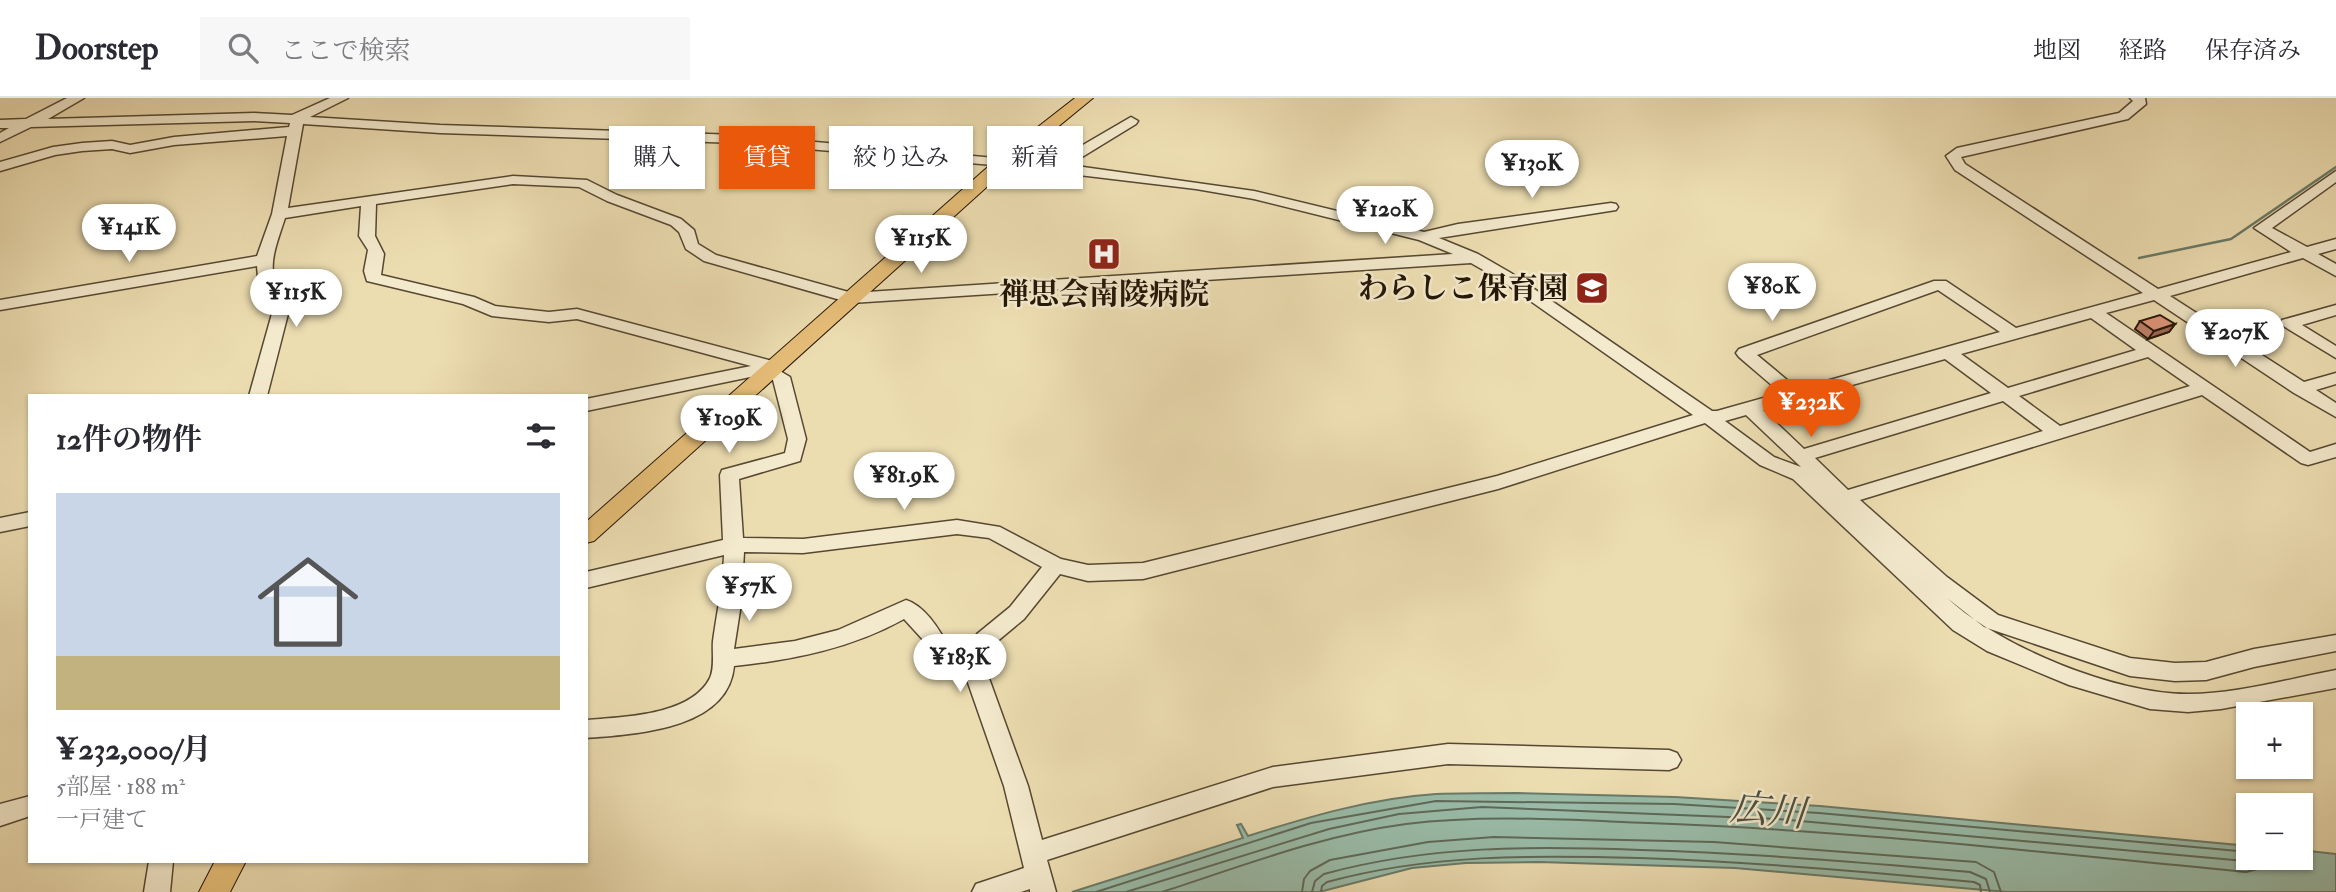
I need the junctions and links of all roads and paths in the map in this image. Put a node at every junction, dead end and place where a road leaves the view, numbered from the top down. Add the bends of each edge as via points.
1 (77, 98) edge
2 (341, 98) edge
3 (1085, 98) edge
4 (2137, 98) edge
5 (1131, 121) dead end
6 (294, 123) junction
7 (0, 124) edge
8 (26, 125) junction
9 (1050, 126) edge
10 (0, 138) edge
11 (1083, 151) edge
12 (987, 161) edge
13 (0, 167) edge
14 (1083, 172) edge
15 (2336, 175) edge
16 (987, 177) edge
17 (369, 201) junction
18 (1611, 207) dead end
19 (279, 214) junction
20 (1424, 237) junction
21 (2336, 244) edge
22 (2304, 253) junction
23 (1472, 257) junction
24 (264, 260) junction
25 (2336, 271) edge
26 (2154, 295) junction
27 (851, 298) junction
28 (0, 305) edge
29 (2336, 310) edge
30 (2093, 312) junction
31 (2014, 334) junction
32 (2150, 351) junction
33 (1947, 352) junction
34 (2336, 353) edge
35 (771, 369) junction
36 (2336, 377) edge
37 (2204, 388) junction
38 (2300, 388) junction
39 (259, 394) edge
40 (2007, 394) junction
41 (1794, 395) junction
42 (588, 405) edge
43 (1751, 408) junction
44 (2336, 411) edge
45 (1707, 416) junction
46 (2058, 433) junction
47 (2336, 450) edge
48 (1801, 456) junction
49 (1845, 498) junction
50 (28, 519) edge
51 (0, 525) edge
52 (588, 533) edge
53 (734, 545) junction
54 (1055, 565) junction
55 (588, 580) edge
56 (2336, 643) edge
57 (724, 658) junction
58 (975, 670) junction
59 (2336, 679) edge
60 (588, 729) edge
61 (1669, 760) dead end
62 (28, 807) edge
63 (0, 815) edge
64 (160, 863) edge
65 (230, 863) edge
66 (1040, 877) edge
67 (157, 892) edge
68 (214, 892) edge
69 (985, 892) edge

1 - 8 street
2 - 6 street
3 - 9 main road
4 - 26 street via 2141,101 2123,116 1953,156 1961,167
5 - 11 street
6 - 8 street via 222,118
6 - 12 street via 681,135
6 - 13 street via 130,149 112,145 53,151
6 - 19 street
7 - 8 street
8 - 10 street
14 - 20 street via 1254,195
15 - 22 street via 2262,228
16 - 27 main road
17 - 19 street
17 - 27 street via 513,180 582,183 676,222 686,230 691,246 710,258
17 - 35 street via 367,236 378,255 373,278 468,300 492,311 548,317 577,314
18 - 20 street
19 - 24 street
20 - 23 street
21 - 22 street
22 - 25 street
22 - 26 street
23 - 27 street
23 - 45 street
24 - 28 street
24 - 39 street via 267,289 281,310
26 - 30 street
26 - 38 street
27 - 35 main road
29 - 34 street via 2288,324
30 - 31 street
30 - 32 street
31 - 33 street
31 - 41 street via 1940,284 1745,353
32 - 37 street
32 - 40 street
33 - 40 street
33 - 41 street
35 - 42 street
35 - 52 main road
35 - 53 street via 781,377 797,439 793,457 729,475
36 - 38 street
37 - 46 street
37 - 47 street via 2308,459
38 - 44 street
40 - 46 street
40 - 48 street
41 - 43 street
43 - 45 street
43 - 48 street
45 - 54 street via 1625,447 1468,493 1143,571 1088,573
45 - 59 street via 1767,461 1800,474 1961,624 1994,645 2077,679 2150,700 2221,700
46 - 49 street
48 - 49 street
49 - 56 street via 1992,621 2130,667 2206,671
50 - 51 street
53 - 54 street via 803,546 957,527 993,533
53 - 55 street
53 - 57 street
54 - 58 street via 1017,613 985,640
57 - 58 street via 818,644 878,625 906,608 933,637 946,663
57 - 60 street via 716,688 694,705 642,723
58 - 66 street via 1016,786
61 - 66 street via 1448,754 1273,777
62 - 63 street
64 - 67 street
65 - 68 main road
66 - 69 street

